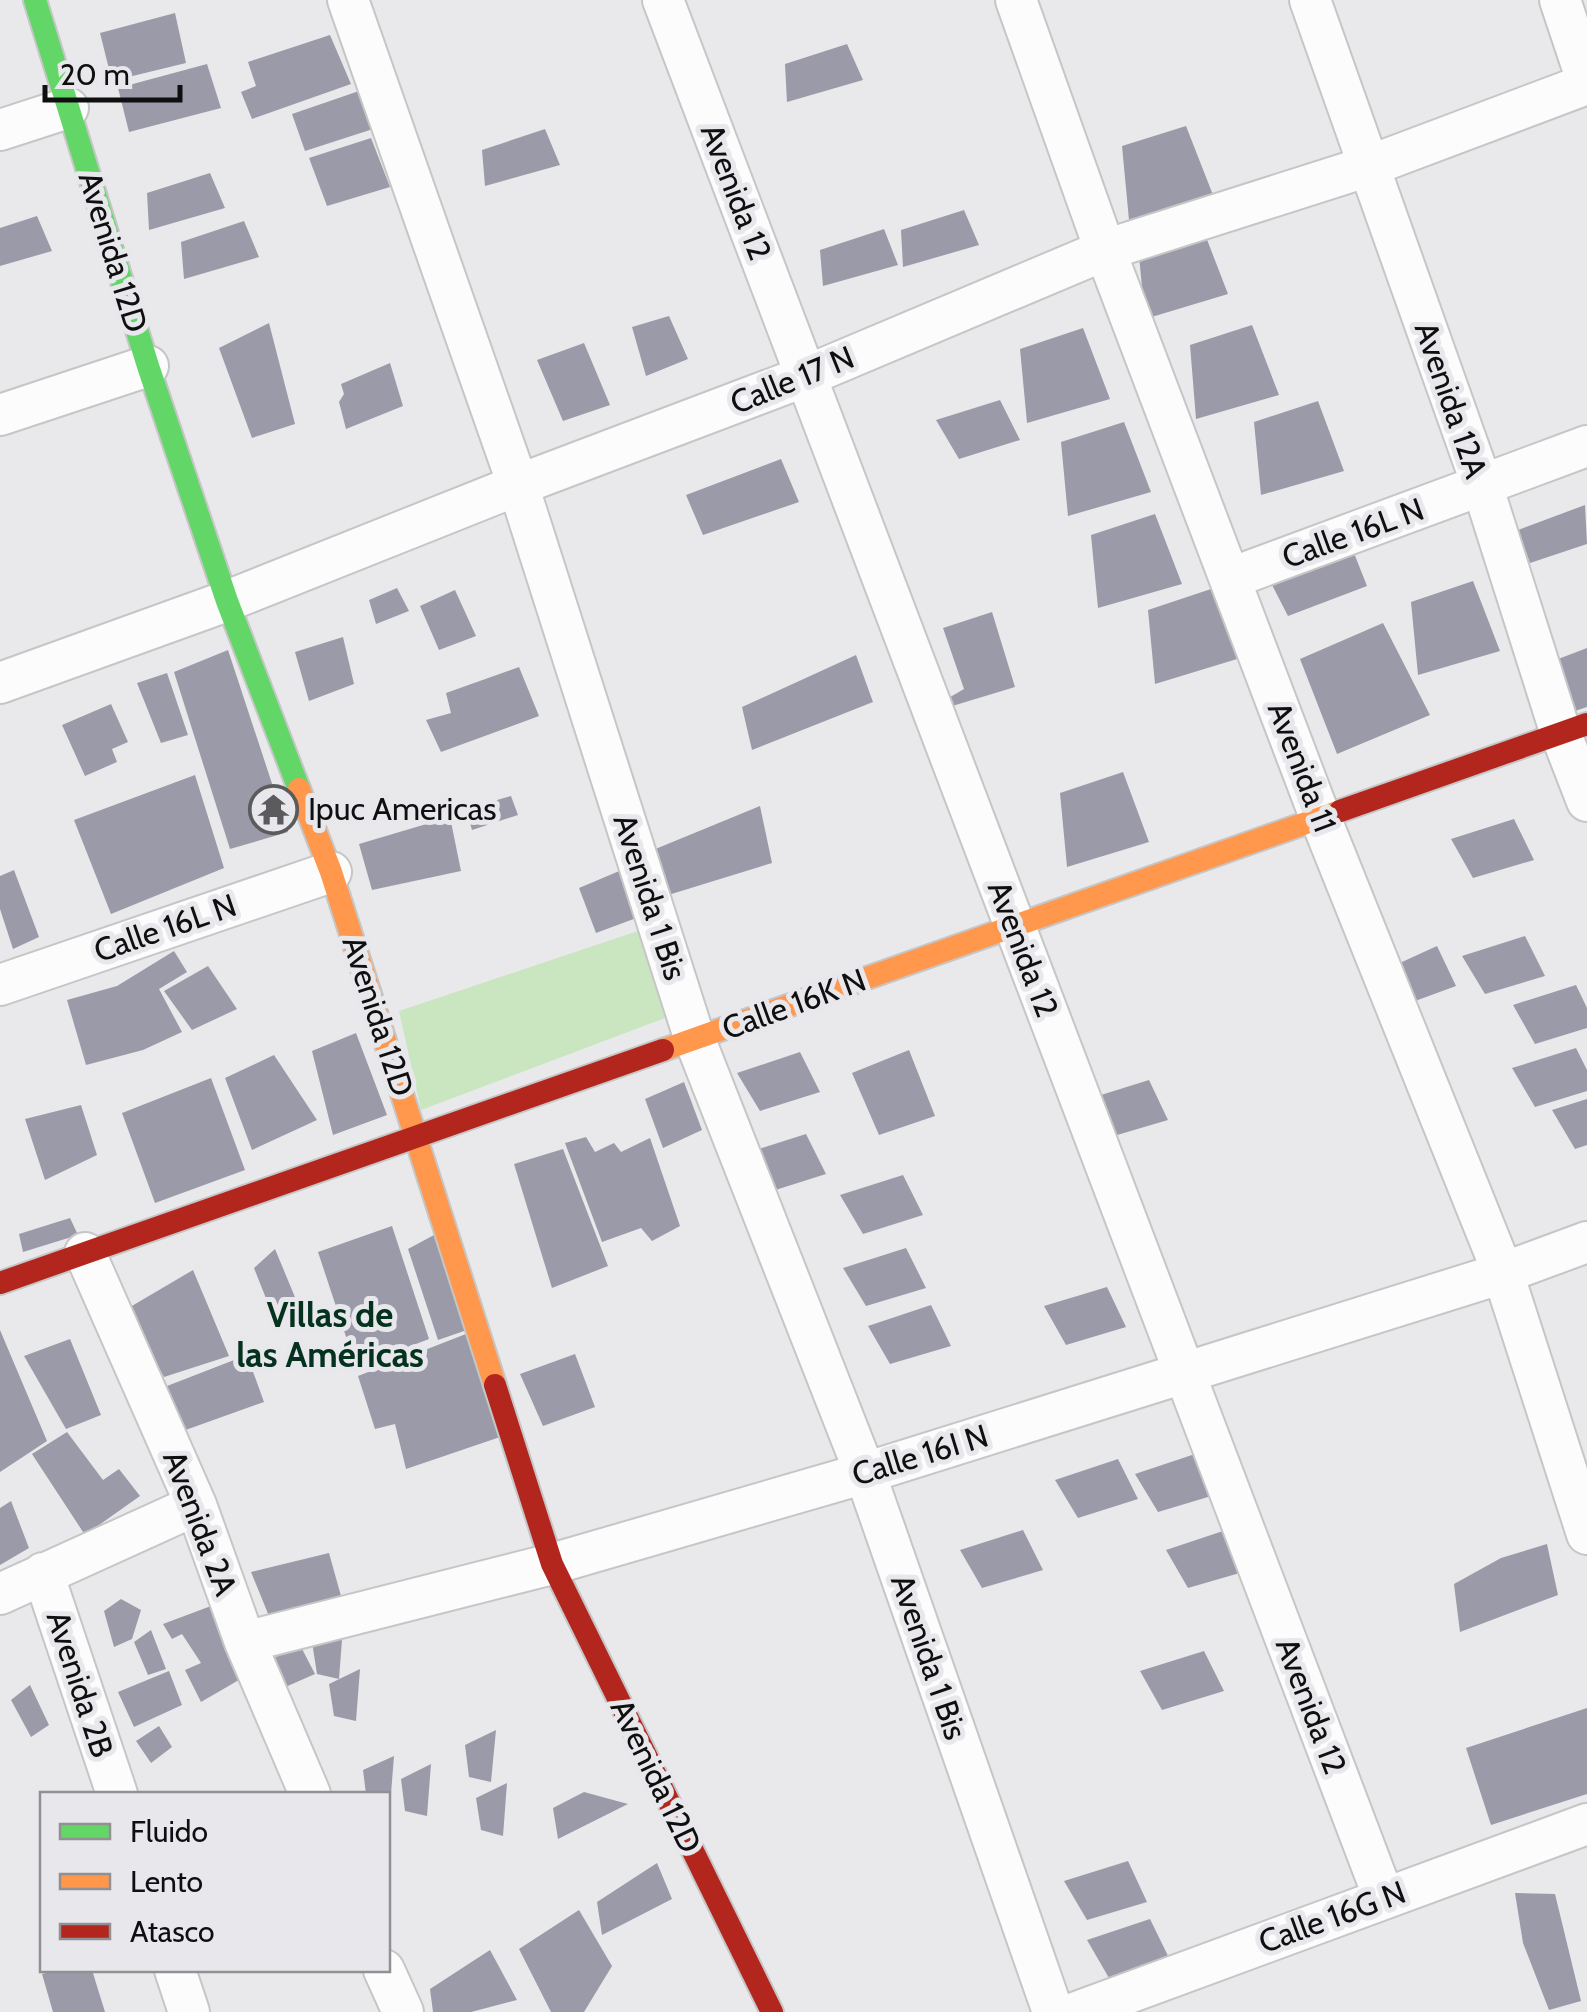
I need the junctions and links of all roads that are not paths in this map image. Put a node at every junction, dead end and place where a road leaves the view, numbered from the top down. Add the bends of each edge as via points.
1 (35, 0) edge
2 (348, 0) edge
3 (663, 0) edge
4 (1016, 0) edge
5 (1310, 0) edge
6 (1560, 0) edge
7 (1587, 82) edge
8 (68, 108) junction
9 (0, 130) edge
10 (1369, 166) junction
11 (1105, 250) junction
12 (148, 366) junction
13 (806, 376) junction
14 (0, 415) edge
15 (1587, 446) edge
16 (518, 484) junction
17 (1482, 485) junction
18 (1231, 578) junction
19 (226, 602) junction
20 (0, 683) edge
21 (1574, 729) edge
22 (1587, 801) edge
23 (1320, 817) junction
24 (331, 872) junction
25 (1014, 924) junction
26 (0, 985) edge
27 (695, 1040) junction
28 (417, 1135) junction
29 (1587, 1242) edge
30 (86, 1252) junction
31 (1503, 1272) junction
32 (0, 1283) edge
33 (1184, 1372) junction
34 (865, 1474) junction
35 (196, 1506) junction
36 (1587, 1534) edge
37 (552, 1564) junction
38 (43, 1573) junction
39 (0, 1594) edge
40 (246, 1642) junction
41 (116, 1792) edge
42 (309, 1792) edge
43 (1587, 1824) edge
44 (1384, 1898) junction
45 (176, 1972) edge
46 (385, 1972) edge
47 (189, 2012) edge
48 (403, 2012) edge
49 (772, 2012) edge
50 (1054, 2012) edge
51 (1077, 2012) edge

1 - 8 street, Avenida 12D
2 - 16 street, Avenida 1 Bis
3 - 13 street, Avenida 12
4 - 11 street, Avenida 11
5 - 10 street, Avenida 12A
6 - 7 street
7 - 10 street, Calle 17 N
8 - 9 street
8 - 12 street, Avenida 12D
10 - 11 street, Calle 17 N
10 - 17 street, Avenida 12A
11 - 13 street, Calle 17 N
11 - 18 street, Avenida 11
12 - 14 street
12 - 19 street, Avenida 12D
13 - 16 street, Calle 17 N
13 - 25 street, Avenida 12
15 - 17 street, Calle 16L N
16 - 19 street, Calle 17 N
16 - 27 street, Avenida 1 Bis
17 - 18 street, Calle 16L N
17 - 21 street, Avenida 12A
18 - 23 street, Avenida 11
19 - 20 street, Calle 17 N
19 - 24 street, Avenida 12D
21 - 22 street, Avenida 12A
21 - 23 street, Calle 16K N
23 - 25 street, Calle 16K N
23 - 31 street, Avenida 11
24 - 26 street, Calle 16L N
24 - 28 street, Avenida 12D
25 - 27 street, Calle 16K N
25 - 33 street, Avenida 12
27 - 28 street, Calle 16K N
27 - 34 street, Avenida 1 Bis
28 - 30 street, Calle 16K N
28 - 37 street, Avenida 12D
29 - 31 street, Calle 16I N
30 - 32 street, Calle 16K N
30 - 35 street, Avenida 2A
31 - 33 street, Calle 16I N
31 - 36 street, Avenida 11
33 - 34 street, Calle 16I N
33 - 44 street, Avenida 12
34 - 37 street, Calle 16I N
34 - 50 street, Avenida 1 Bis
35 - 38 street
35 - 40 street, Avenida 2A
37 - 40 street, Calle 16I N
37 - 49 street, Avenida 12D
38 - 39 street
38 - 41 street, Avenida 2B
40 - 42 street, Avenida 2A
43 - 44 street, Calle 16G N
44 - 51 street, Calle 16G N
45 - 47 street
46 - 48 street

